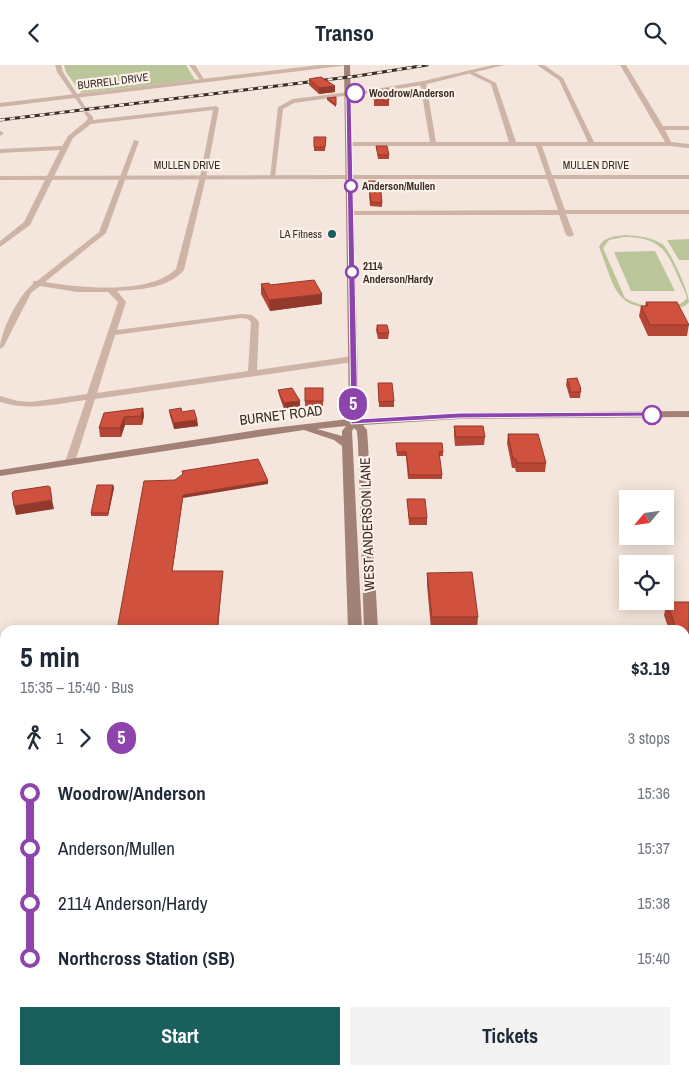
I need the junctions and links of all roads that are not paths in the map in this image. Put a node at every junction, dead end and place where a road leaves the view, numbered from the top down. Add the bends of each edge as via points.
1 (58, 65) edge
2 (192, 65) edge
3 (347, 65) edge
4 (501, 65) edge
5 (540, 65) edge
6 (623, 65) edge
7 (472, 73) junction
8 (202, 81) junction
9 (422, 83) junction
10 (349, 94) junction
11 (77, 96) junction
12 (0, 105) edge
13 (89, 122) junction
14 (661, 128) junction
15 (689, 128) edge
16 (136, 141) dead end
17 (350, 144) junction
18 (433, 144) junction
19 (513, 144) junction
20 (538, 144) junction
21 (592, 144) junction
22 (669, 144) junction
23 (689, 146) edge
24 (64, 148) junction
25 (0, 151) edge
26 (123, 176) junction
27 (549, 176) junction
28 (50, 177) junction
29 (203, 177) junction
30 (272, 177) junction
31 (350, 177) junction
32 (689, 177) edge
33 (0, 178) edge
34 (560, 212) junction
35 (351, 213) junction
36 (689, 213) edge
37 (570, 235) dead end
38 (0, 245) edge
39 (36, 283) junction
40 (109, 289) junction
41 (113, 333) junction
42 (1, 343) edge
43 (353, 359) junction
44 (252, 373) junction
45 (92, 396) junction
46 (0, 399) edge
47 (689, 414) edge
48 (354, 422) junction
49 (302, 428) junction
50 (348, 445) junction
51 (70, 462) junction
52 (0, 474) edge
53 (368, 551) junction
54 (353, 552) junction
55 (355, 625) edge
56 (371, 625) edge

1 - 11 street
2 - 8 street
3 - 8 street, BURRELL DRIVE
3 - 10 main road, WEST ANDERSON LANE
4 - 7 street
5 - 21 street via 561,79
6 - 14 street
7 - 9 street
7 - 19 street via 494,85
8 - 11 street, BURRELL DRIVE
9 - 10 street
9 - 18 street
10 - 17 main road, WEST ANDERSON LANE
10 - 30 street via 293,101 280,107
11 - 12 street, BURRELL DRIVE
11 - 13 street via 91,118
13 - 24 street via 70,137
13 - 29 street via 216,108
14 - 15 street
14 - 22 street
16 - 26 street
17 - 18 street
17 - 31 main road, WEST ANDERSON LANE
18 - 19 street
19 - 20 street
20 - 21 street
20 - 27 street
21 - 22 street
22 - 23 street
24 - 25 street
24 - 28 street
26 - 28 street, MULLEN DRIVE
26 - 29 street, MULLEN DRIVE
26 - 39 street via 102,233
27 - 31 street, MULLEN DRIVE
27 - 32 street, MULLEN DRIVE
27 - 34 street
28 - 33 street, MULLEN DRIVE
28 - 38 street via 27,223
29 - 30 street, MULLEN DRIVE
29 - 40 street via 177,274 154,284
30 - 31 street, MULLEN DRIVE
31 - 35 main road, WEST ANDERSON LANE
34 - 35 street
34 - 36 street
34 - 37 street
35 - 43 main road, WEST ANDERSON LANE
39 - 40 street via 83,290
39 - 42 street
40 - 41 street via 122,302
41 - 44 street via 251,317 255,321
41 - 45 street
43 - 44 street
43 - 48 main road, WEST ANDERSON LANE
44 - 45 street
45 - 46 street via 31,405
45 - 51 street
47 - 48 main road, BURNET ROAD via 474,415
48 - 49 main road, BURNET ROAD
48 - 50 main road, WEST ANDERSON LANE via 346,431
48 - 53 main road, WEST ANDERSON LANE via 362,430
49 - 50 main road via 338,438
49 - 51 main road, BURNET ROAD
50 - 54 main road, WEST ANDERSON LANE
51 - 52 main road, BURNET ROAD
53 - 54 main road
53 - 56 main road, WEST ANDERSON LANE
54 - 55 main road, WEST ANDERSON LANE

